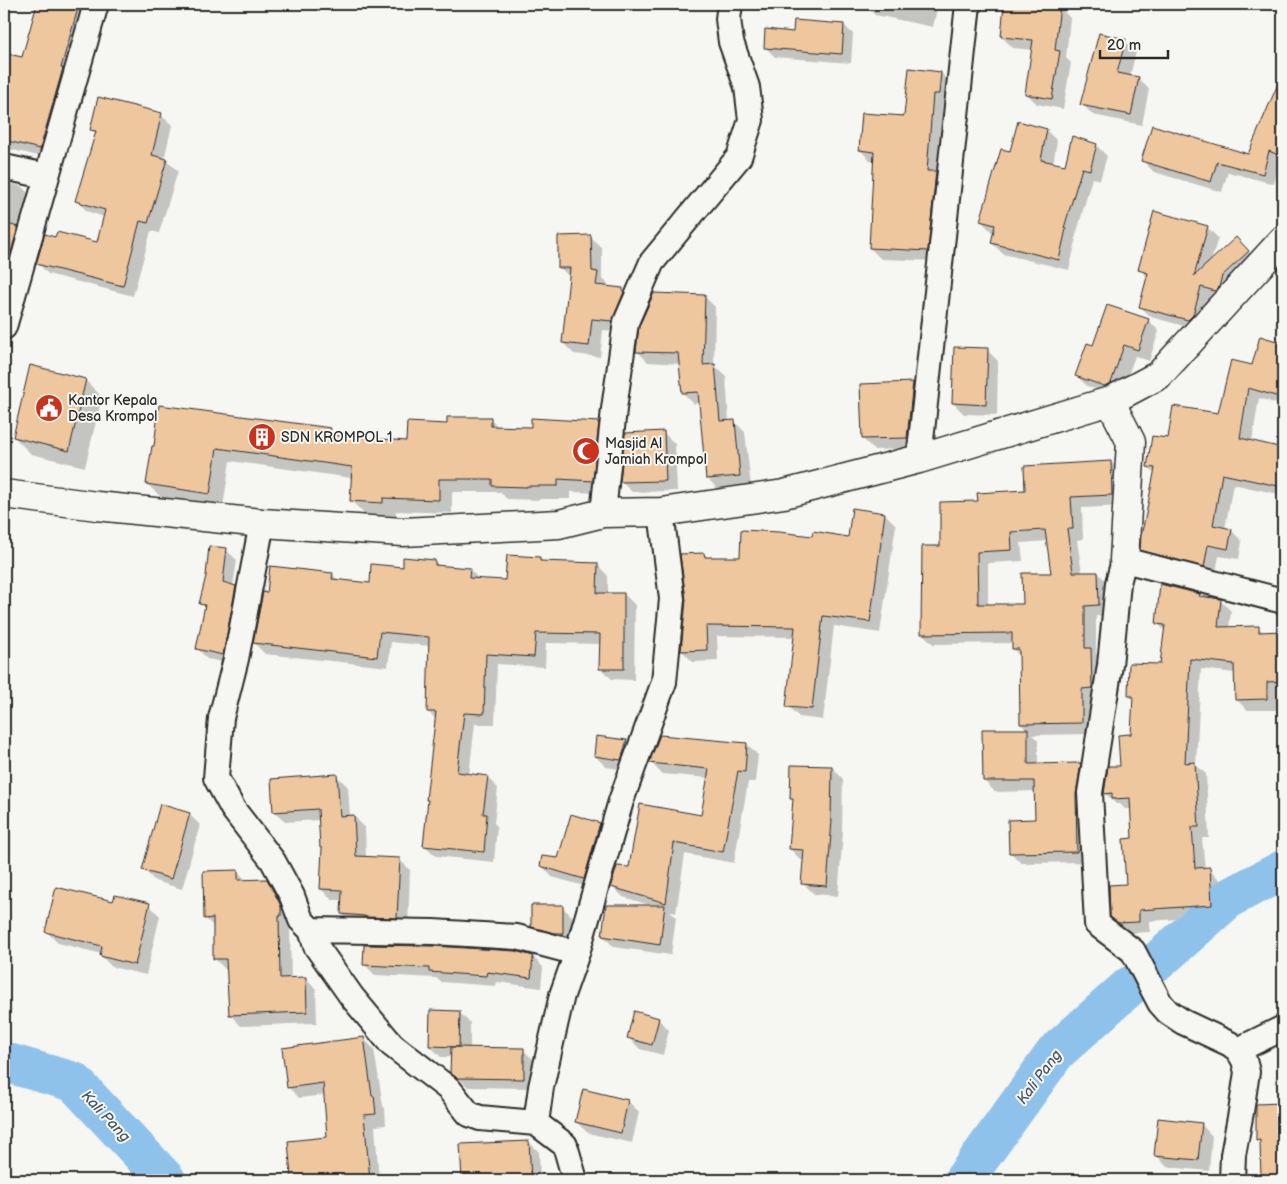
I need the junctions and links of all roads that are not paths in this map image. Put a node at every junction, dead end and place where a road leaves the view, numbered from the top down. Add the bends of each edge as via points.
1 (96, 4) edge
2 (730, 4) edge
3 (968, 4) edge
4 (4, 167) edge
5 (46, 176) junction
6 (1283, 240) edge
7 (4, 327) edge
8 (1110, 401) junction
9 (919, 460) junction
10 (4, 494) edge
11 (661, 512) junction
12 (603, 513) junction
13 (262, 523) junction
14 (1124, 560) junction
15 (1283, 601) edge
16 (310, 930) junction
17 (577, 953) junction
18 (1283, 1028) edge
19 (1238, 1050) junction
20 (536, 1123) junction
21 (575, 1180) edge
22 (1232, 1180) edge

1 - 5 street
2 - 12 street via 731,42 747,87 751,120 739,157 652,262 626,322
3 - 9 street
4 - 5 street
5 - 7 street
6 - 8 street via 1159,374
8 - 9 street
8 - 14 street via 1131,442
9 - 11 street via 784,494
10 - 13 street
11 - 12 street
11 - 17 street via 672,598 664,682 622,801
12 - 13 street via 559,524 403,532
13 - 16 street via 236,659 221,718 216,778 233,809 273,861 301,920
14 - 15 street
14 - 19 street via 1118,583 1110,666 1090,793 1097,924 1133,951 1160,1004 1168,1012
16 - 17 street via 517,937
16 - 20 street via 316,946 347,990 392,1045 448,1089 469,1114
17 - 20 street via 562,994
18 - 19 street
19 - 22 street via 1247,1072
20 - 21 street via 566,1145

